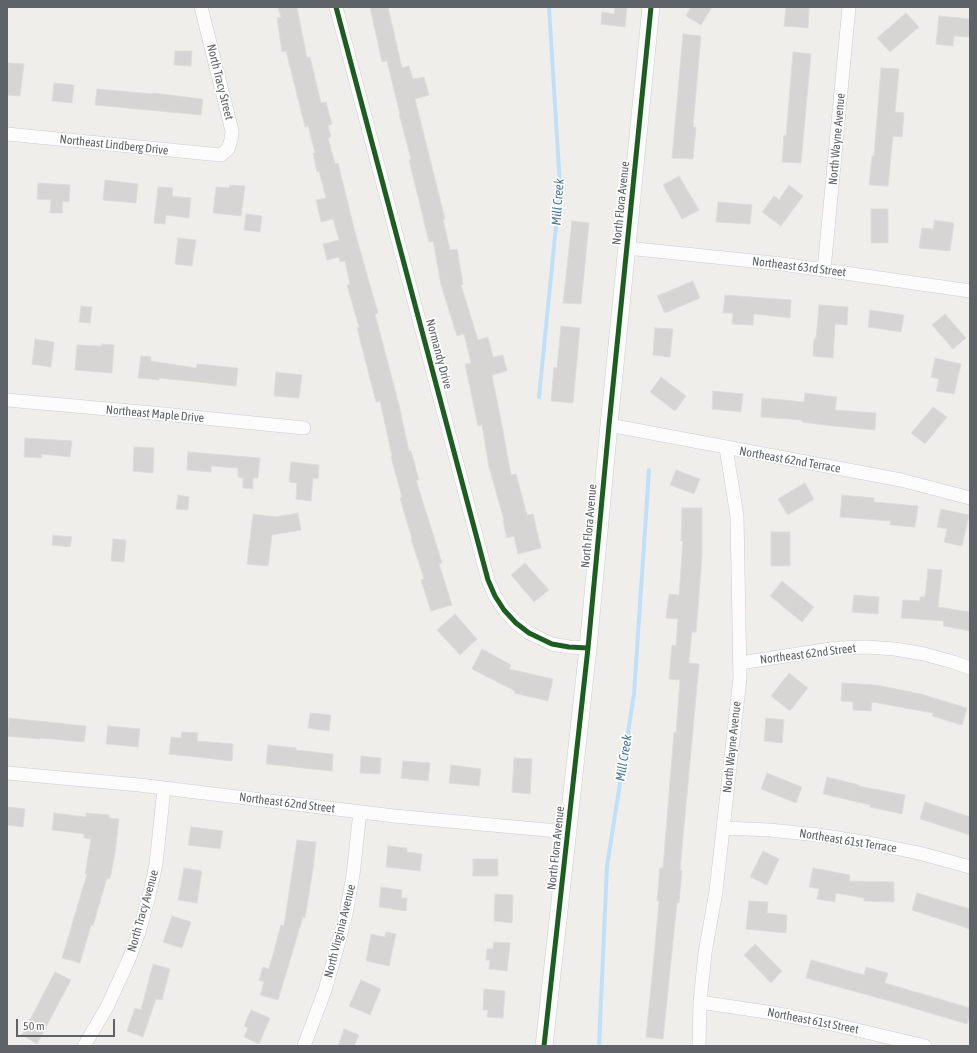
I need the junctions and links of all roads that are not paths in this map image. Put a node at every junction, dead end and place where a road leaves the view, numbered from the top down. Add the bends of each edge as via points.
1 (201, 7) edge
2 (336, 7) edge
3 (651, 7) edge
4 (849, 7) edge
5 (7, 134) edge
6 (221, 155) joint
7 (627, 248) junction
8 (824, 270) junction
9 (970, 291) edge
10 (7, 400) edge
11 (609, 425) junction
12 (304, 428) dead end
13 (726, 448) junction
14 (970, 496) edge
15 (588, 648) junction
16 (740, 663) junction
17 (970, 668) edge
18 (7, 773) edge
19 (164, 789) junction
20 (360, 812) junction
21 (723, 828) junction
22 (568, 832) junction
23 (970, 867) edge
24 (700, 1002) junction
25 (84, 1046) edge
26 (304, 1046) edge
27 (544, 1046) edge
28 (699, 1046) edge
29 (925, 1046) edge

1 - 6 street, North Tracy Street via 232,131 228,149
2 - 15 street, Normandy Drive via 488,580 504,610 529,633 552,644
3 - 7 street, North Flora Avenue
4 - 8 street, North Wayne Avenue
5 - 6 street, Northeast Lindberg Drive
7 - 8 street, Northeast 63rd Street
7 - 11 street, North Flora Avenue
8 - 9 street, Northeast 63rd Street
10 - 12 street, Northeast Maple Drive
11 - 13 street, Northeast 62nd Terrace
11 - 15 street, North Flora Avenue
13 - 14 street, Northeast 62nd Terrace via 901,480
13 - 16 street, North Wayne Avenue via 738,516
15 - 22 street, North Flora Avenue
16 - 17 street, Northeast 62nd Street via 837,648 866,647 924,654
16 - 21 street, North Wayne Avenue
18 - 19 street, Northeast 62nd Street
19 - 20 street, Northeast 62nd Street
19 - 25 street, North Tracy Avenue via 156,864 139,932 107,1007
20 - 22 street, Northeast 62nd Street
20 - 26 street, North Virginia Avenue via 346,914 325,990
21 - 23 street, Northeast 61st Terrace via 819,835 919,853
21 - 24 street, North Wayne Avenue
22 - 27 street, North Flora Avenue
24 - 28 street, North Wayne Avenue
24 - 29 street, Northeast 61st Street via 832,1024

